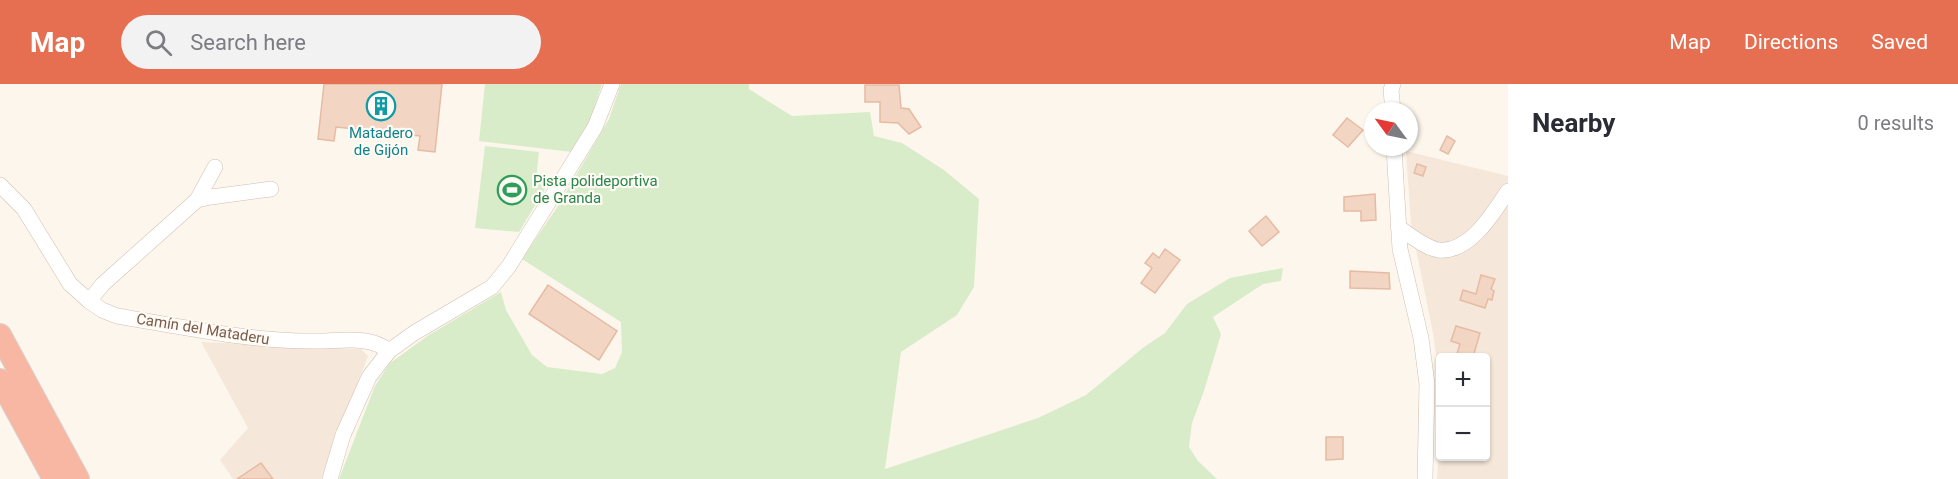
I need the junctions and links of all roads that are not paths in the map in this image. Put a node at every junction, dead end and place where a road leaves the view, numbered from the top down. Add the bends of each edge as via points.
1 (612, 84) edge
2 (1393, 84) edge
3 (1392, 102) edge
4 (1394, 156) edge
5 (215, 167) dead end
6 (0, 184) edge
7 (271, 189) dead end
8 (1508, 191) edge
9 (197, 200) junction
10 (1398, 227) junction
11 (89, 302) junction
12 (0, 335) edge
13 (389, 351) junction
14 (0, 380) edge
15 (54, 479) edge
16 (78, 479) edge
17 (330, 479) edge
18 (1425, 479) edge

1 - 13 street via 595,127 492,287
2 - 3 street
4 - 10 street
5 - 9 street
6 - 11 street, Camín del Mataderu via 24,209 70,284
7 - 9 street
8 - 10 street via 1477,232 1461,245 1439,250
9 - 11 street via 103,284
10 - 18 street via 1427,384
11 - 13 street, Camín del Mataderu via 117,316 236,336 361,340
12 - 16 highway
13 - 17 street via 369,377 343,435
14 - 15 highway

